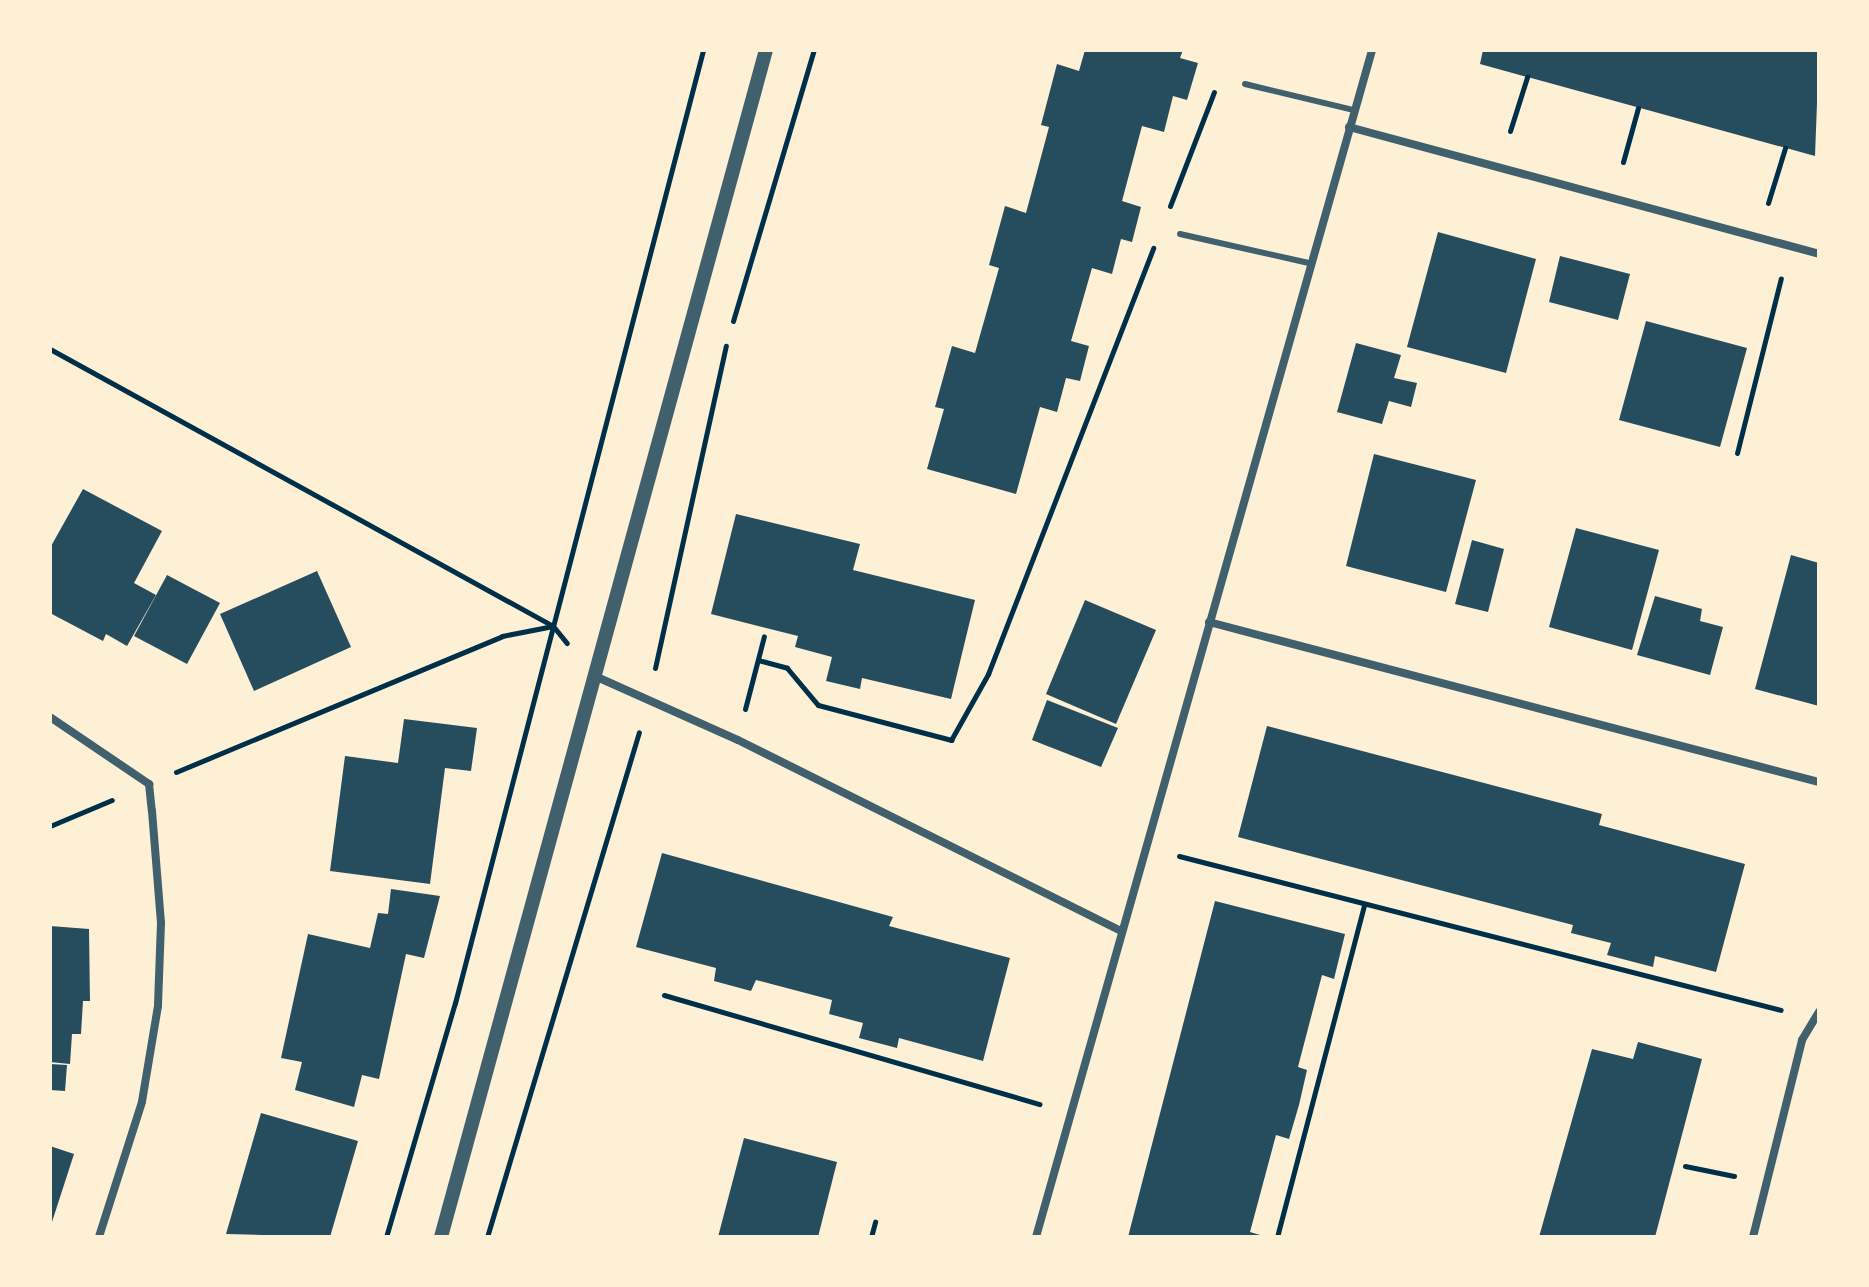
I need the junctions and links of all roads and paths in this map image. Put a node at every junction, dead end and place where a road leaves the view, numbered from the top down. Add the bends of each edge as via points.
1 (703, 50) edge
2 (766, 50) edge
3 (814, 50) edge
4 (1372, 50) edge
5 (1527, 77) dead end
6 (1220, 78) dead end
7 (1245, 84) dead end
8 (1638, 108) dead end
9 (1353, 110) junction
10 (1349, 127) junction
11 (1510, 131) dead end
12 (1785, 148) dead end
13 (1623, 162) dead end
14 (1768, 203) dead end
15 (1166, 216) dead end
16 (1180, 234) dead end
17 (1155, 245) dead end
18 (1789, 246) junction
19 (1819, 254) edge
20 (1309, 263) junction
21 (50, 349) edge
22 (1737, 453) dead end
23 (1209, 622) junction
24 (553, 626) junction
25 (764, 636) dead end
26 (758, 660) junction
27 (597, 677) junction
28 (648, 703) junction
29 (50, 717) edge
30 (738, 740) junction
31 (1819, 782) edge
32 (149, 784) junction
33 (50, 826) edge
34 (1145, 847) junction
35 (1364, 906) junction
36 (1121, 931) junction
37 (664, 995) dead end
38 (1818, 1015) edge
39 (1071, 1114) junction
40 (1685, 1166) dead end
41 (1766, 1183) junction
42 (875, 1222) dead end
43 (99, 1237) edge
44 (386, 1237) edge
45 (441, 1237) edge
46 (487, 1237) edge
47 (871, 1237) edge
48 (1036, 1237) edge
49 (1277, 1237) edge
50 (1753, 1237) edge

1 - 24 path
2 - 27 street
3 - 28 path via 728,337
4 - 9 street
5 - 11 path
6 - 15 path
7 - 9 lane
8 - 13 path
9 - 10 street
10 - 18 street
10 - 20 street
12 - 14 path
16 - 20 lane
17 - 26 path via 988,674 951,740 818,705 787,668
18 - 19 street
18 - 22 path
20 - 23 street
21 - 24 path
23 - 31 street
23 - 34 street
24 - 27 path
24 - 32 path via 502,636
24 - 44 path via 455,1003
25 - 26 path
26 - 30 path
27 - 28 street
27 - 45 street
28 - 30 street
28 - 46 path
29 - 32 street
30 - 36 street
32 - 33 path
32 - 43 street via 161,923 158,1006 142,1102
34 - 35 path
34 - 36 street
35 - 38 path
35 - 49 path
36 - 39 street
37 - 39 path
38 - 41 street via 1802,1040
39 - 48 street
40 - 41 path
41 - 50 street
42 - 47 path

